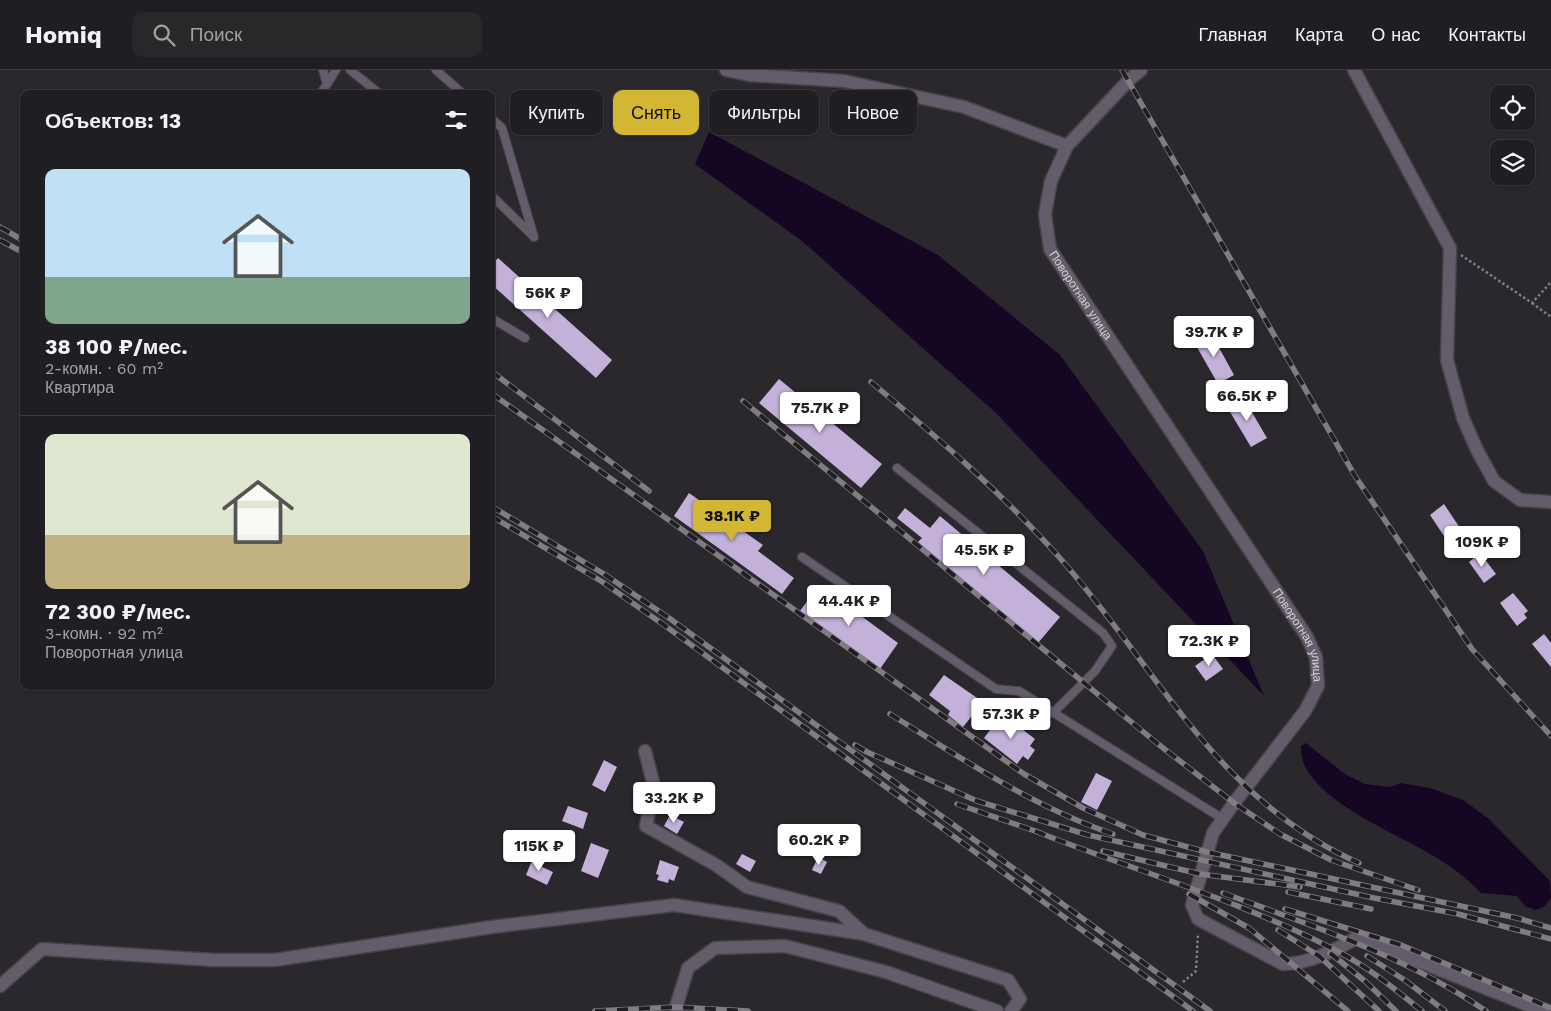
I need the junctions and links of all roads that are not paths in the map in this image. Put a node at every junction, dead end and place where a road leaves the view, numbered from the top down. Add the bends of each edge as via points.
1 (323, 70) edge
2 (336, 70) edge
3 (350, 70) edge
4 (436, 70) edge
5 (726, 70) edge
6 (1141, 70) edge
7 (1354, 70) edge
8 (361, 73) edge
9 (812, 74) edge
10 (327, 84) junction
11 (323, 90) edge
12 (376, 90) edge
13 (458, 90) edge
14 (495, 122) edge
15 (1067, 146) junction
16 (495, 199) edge
17 (495, 320) edge
18 (525, 338) dead end
19 (897, 468) dead end
20 (1551, 502) edge
21 (802, 557) dead end
22 (1053, 714) junction
23 (645, 751) dead end
24 (1223, 819) junction
25 (864, 934) junction
26 (0, 986) edge
27 (677, 1011) edge
28 (997, 1011) edge
29 (1011, 1011) edge
30 (1543, 1011) edge

1 - 10 lane
2 - 10 lane
3 - 8 lane
4 - 13 lane
5 - 9 street via 748,75
6 - 15 street, Поворотная улица
7 - 20 street via 1450,248 1447,360 1462,418 1494,481 1520,500
8 - 12 lane
9 - 15 street via 964,107
10 - 11 lane
14 - 16 lane via 502,128 534,237
15 - 24 street, Поворотная улица via 1051,181 1045,214 1050,249 1307,637 1316,657 1318,686 1305,711
17 - 18 lane
19 - 22 lane via 1103,633 1112,646 1095,670
21 - 22 lane via 996,689 1019,691
22 - 24 lane
23 - 25 street via 654,786 646,826 716,865 747,887 839,911
24 - 30 street, Поворотная улица via 1213,833 1192,905 1198,919 1283,964 1294,964 1336,950 1358,937
25 - 26 street via 674,905 492,927 275,960 213,960 42,949
25 - 29 street via 1008,980 1020,999
27 - 28 street via 688,968 715,948 785,946 886,972

